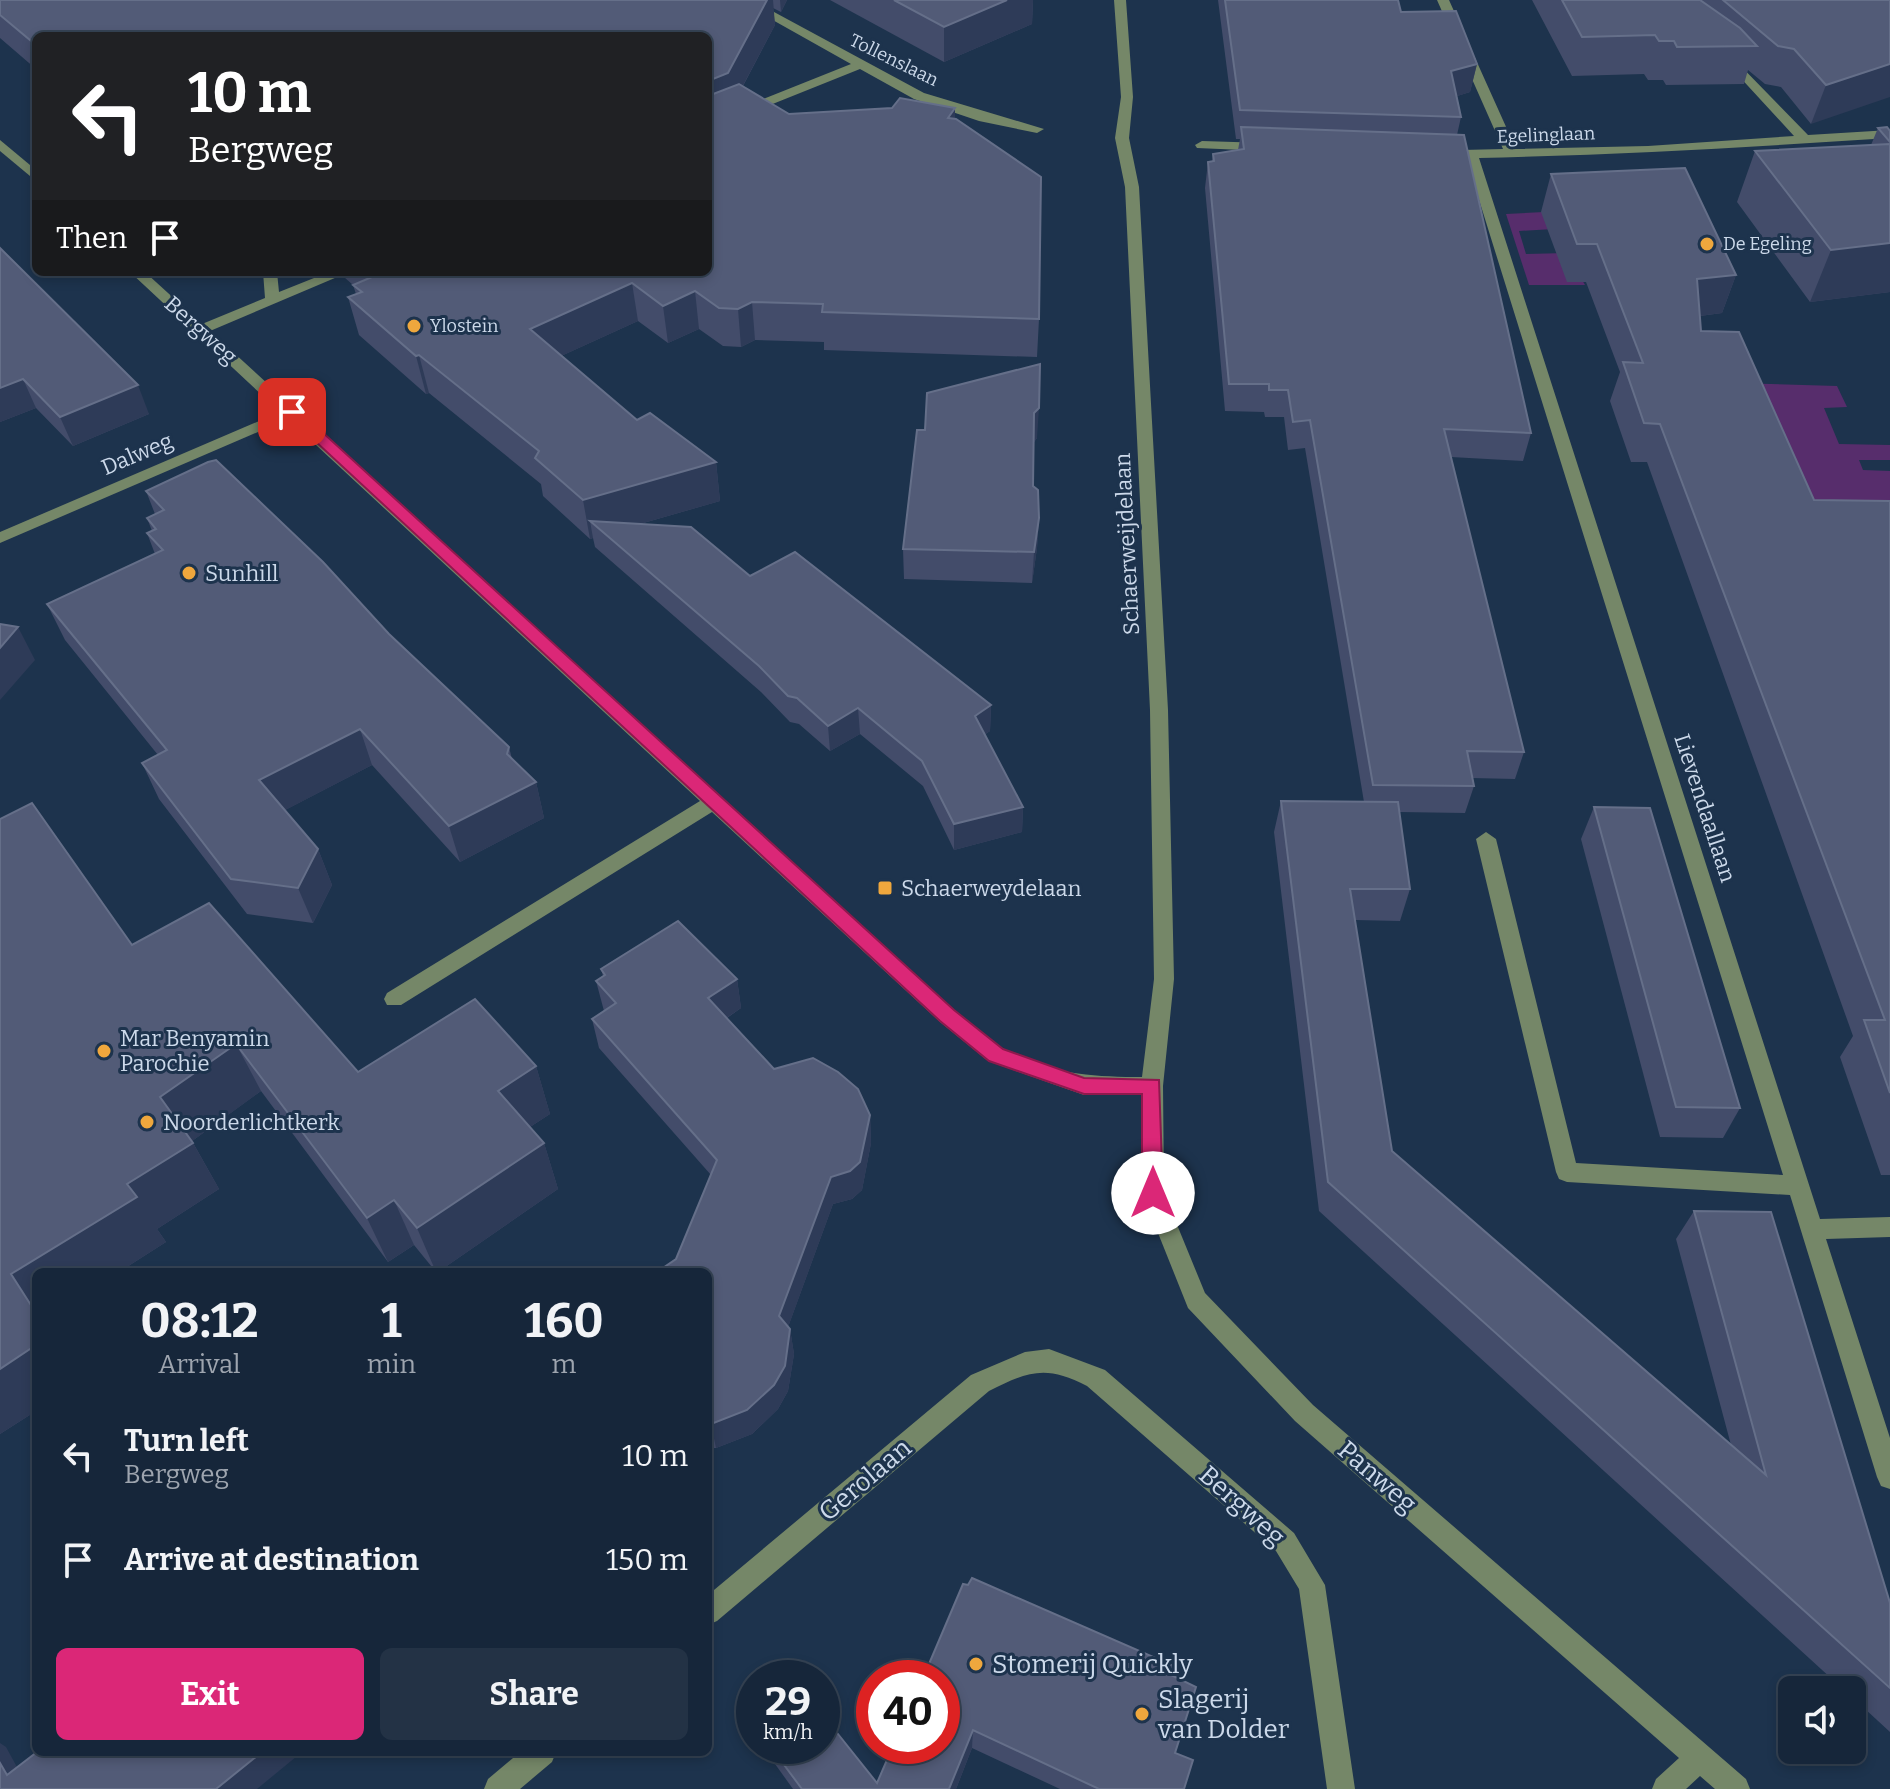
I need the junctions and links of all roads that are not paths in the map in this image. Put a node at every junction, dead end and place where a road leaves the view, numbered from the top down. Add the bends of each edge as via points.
1 (743, 0) edge
2 (1120, 0) edge
3 (1443, 0) edge
4 (1713, 46) edge
5 (859, 65) junction
6 (712, 124) edge
7 (1037, 129) dead end
8 (1890, 134) edge
9 (1849, 137) junction
10 (1805, 140) junction
11 (0, 144) edge
12 (1202, 145) dead end
13 (1281, 148) edge
14 (1859, 152) edge
15 (1441, 154) edge
16 (1512, 154) junction
17 (1472, 155) junction
18 (32, 173) edge
19 (141, 276) edge
20 (270, 276) edge
21 (332, 276) edge
22 (272, 300) junction
23 (199, 330) junction
24 (292, 412) junction
25 (0, 538) edge
26 (715, 801) junction
27 (1486, 839) dead end
28 (394, 999) dead end
29 (1152, 1086) junction
30 (1798, 1186) junction
31 (1890, 1227) edge
32 (1810, 1229) junction
33 (1029, 1359) joint
34 (1890, 1477) edge
35 (712, 1609) edge
36 (537, 1756) edge
37 (1699, 1758) junction
38 (498, 1789) edge
39 (1341, 1789) edge
40 (1666, 1789) edge
41 (1736, 1789) edge

1 - 5 street, Tollenslaan
2 - 29 street, Schaerweijdelaan via 1127,97 1122,138 1132,187 1159,710 1164,979
3 - 16 street
4 - 10 street
5 - 6 street
5 - 7 street, Tollenslaan via 919,96
8 - 9 street, Egelinglaan
9 - 10 street, Egelinglaan
9 - 14 street
10 - 16 street, Egelinglaan
11 - 18 street
12 - 13 street
15 - 17 street, Egelinglaan
16 - 17 street, Egelinglaan
17 - 30 street, Lievendaallaan
19 - 23 street, Bergweg
20 - 22 street
21 - 22 street
22 - 23 street
23 - 24 street, Bergweg
24 - 25 street, Dalweg
24 - 26 street, Bergweg
26 - 28 street
26 - 29 street, Bergweg via 996,1055 1084,1086
27 - 30 street via 1567,1172
29 - 37 street, Panweg via 1153,1193 1196,1300 1304,1413
30 - 32 street, Lievendaallaan
31 - 32 street
32 - 34 street, Lievendaallaan
33 - 35 street, Gerolaan via 980,1383
33 - 39 street, Bergweg via 1067,1363 1096,1378 1285,1542 1312,1585
36 - 38 street
37 - 40 street
37 - 41 street, Panweg

